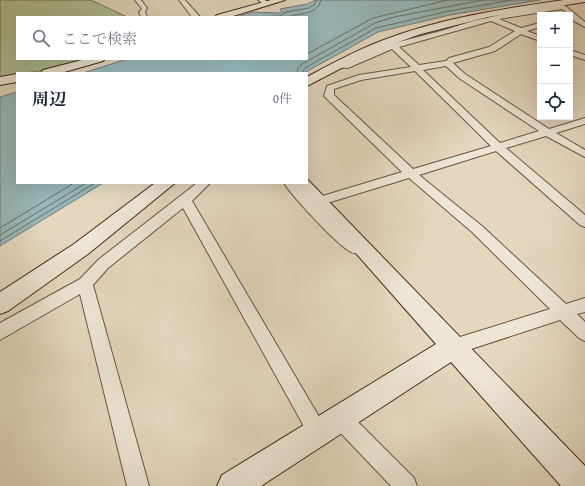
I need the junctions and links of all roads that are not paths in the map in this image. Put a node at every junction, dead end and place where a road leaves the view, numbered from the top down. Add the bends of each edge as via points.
1 (138, 0) edge
2 (182, 0) edge
3 (281, 0) edge
4 (583, 0) edge
5 (264, 2) edge
6 (521, 10) junction
7 (567, 12) edge
8 (144, 16) edge
9 (197, 16) edge
10 (223, 16) edge
11 (491, 18) junction
12 (573, 20) edge
13 (585, 25) edge
14 (537, 26) edge
15 (520, 31) junction
16 (537, 38) edge
17 (394, 46) junction
18 (573, 53) edge
19 (585, 58) edge
20 (95, 60) edge
21 (448, 63) junction
22 (337, 65) junction
23 (416, 69) junction
24 (51, 72) edge
25 (16, 78) edge
26 (0, 81) edge
27 (308, 81) edge
28 (585, 121) edge
29 (550, 132) junction
30 (498, 147) junction
31 (585, 154) edge
32 (411, 174) junction
33 (165, 184) edge
34 (203, 184) edge
35 (291, 184) edge
36 (305, 184) edge
37 (185, 200) junction
38 (320, 201) junction
39 (585, 222) edge
40 (394, 280) junction
41 (85, 283) junction
42 (0, 304) edge
43 (585, 305) edge
44 (563, 312) junction
45 (0, 332) edge
46 (585, 333) edge
47 (453, 347) junction
48 (340, 418) junction
49 (318, 432) junction
50 (138, 486) edge
51 (233, 486) edge
52 (406, 486) edge
53 (582, 486) edge

1 - 8 street via 145,9 142,12
2 - 9 street
3 - 5 street
4 - 6 street
5 - 10 street
6 - 7 street via 564,7
6 - 11 street
6 - 22 street via 424,30 377,46
11 - 15 street
11 - 17 street
12 - 13 street
14 - 15 street
15 - 16 street
15 - 21 street via 492,49
17 - 22 street via 357,59 346,66
17 - 23 street
18 - 19 street
20 - 24 street
21 - 23 street
21 - 29 street via 462,76
22 - 27 street
23 - 30 street
23 - 32 street via 359,78 330,88 329,96
25 - 26 street
28 - 29 street
29 - 30 street
29 - 31 street
30 - 32 street
30 - 39 street
32 - 38 street
32 - 44 street via 477,229
33 - 42 street via 82,249
34 - 37 street
35 - 40 street via 331,228
36 - 38 street
37 - 41 street via 103,264
37 - 49 street
38 - 40 street
40 - 47 street
41 - 45 street
41 - 50 street
43 - 44 street
44 - 46 street
44 - 47 street
47 - 48 street
47 - 53 street
48 - 49 street
48 - 52 street
49 - 51 street

